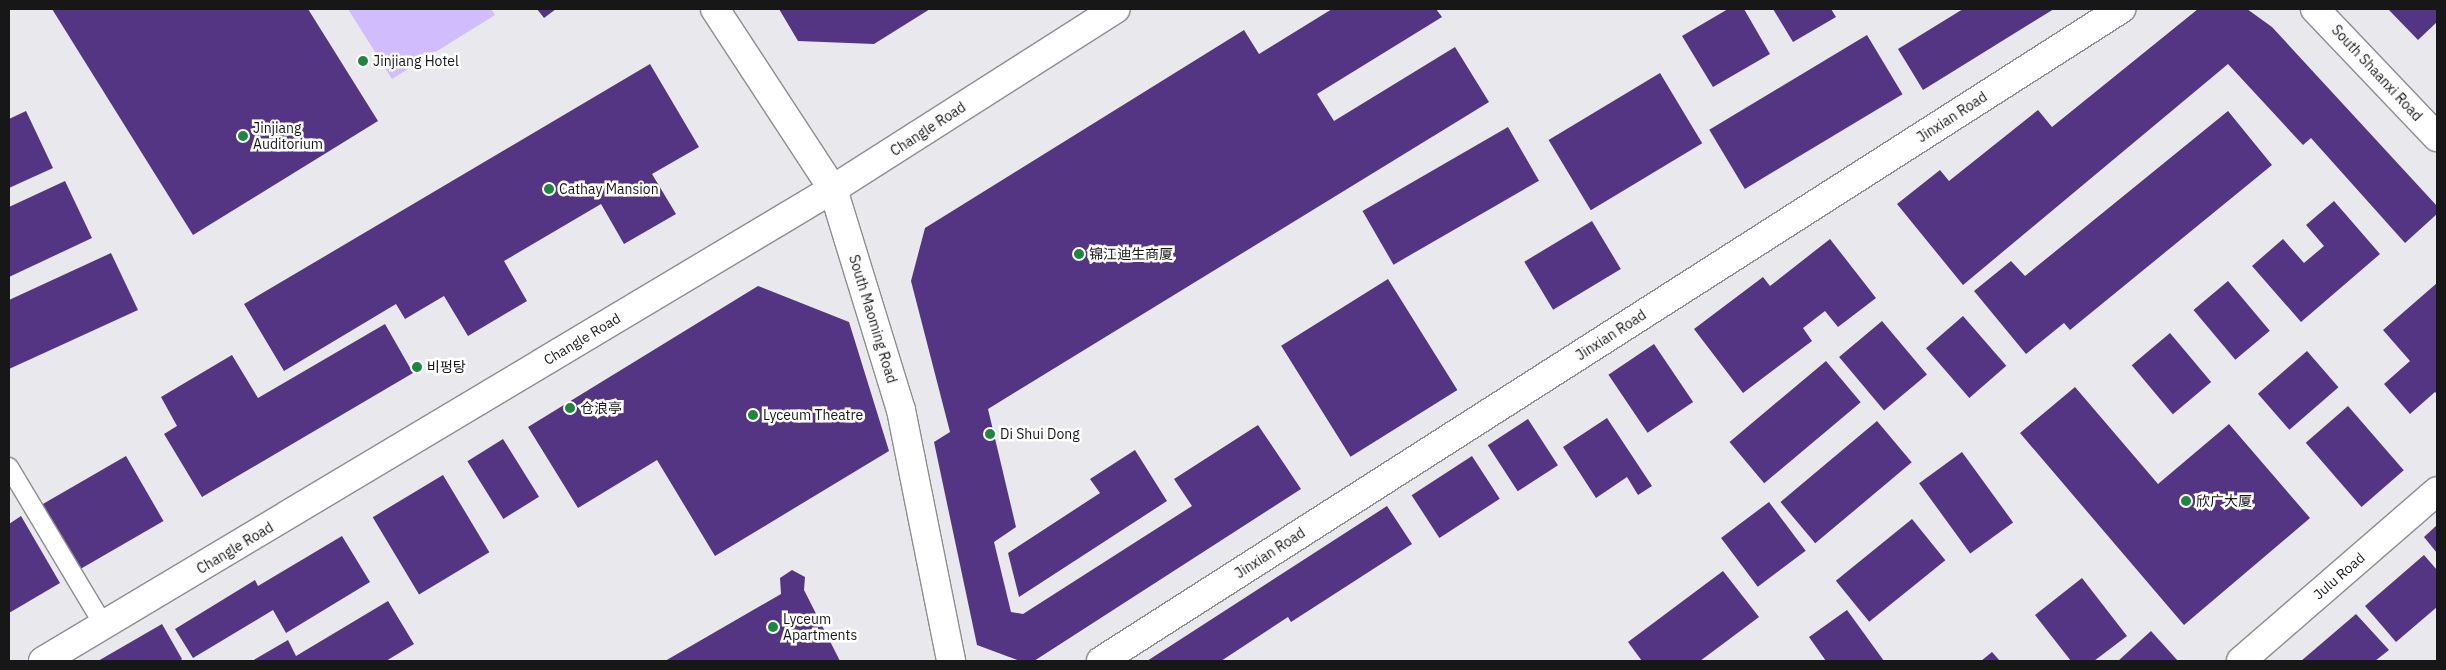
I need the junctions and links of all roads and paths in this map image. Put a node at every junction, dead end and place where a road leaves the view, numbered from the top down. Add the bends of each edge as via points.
1 (715, 9) edge
2 (1116, 9) edge
3 (2121, 9) edge
4 (2315, 9) edge
5 (2437, 137) edge
6 (833, 189) junction
7 (9, 467) edge
8 (2437, 491) edge
9 (104, 626) junction
10 (43, 661) edge
11 (951, 661) edge
12 (1101, 661) edge
13 (2241, 661) edge

1 - 6 street, South Maoming Road
2 - 6 street, Changle Road
3 - 12 street, Jinxian Road
4 - 5 street, South Shaanxi Road
6 - 9 street, Changle Road
6 - 11 street, South Maoming Road via 902,410
7 - 9 lane
8 - 13 street, Julu Road
9 - 10 street, Changle Road

